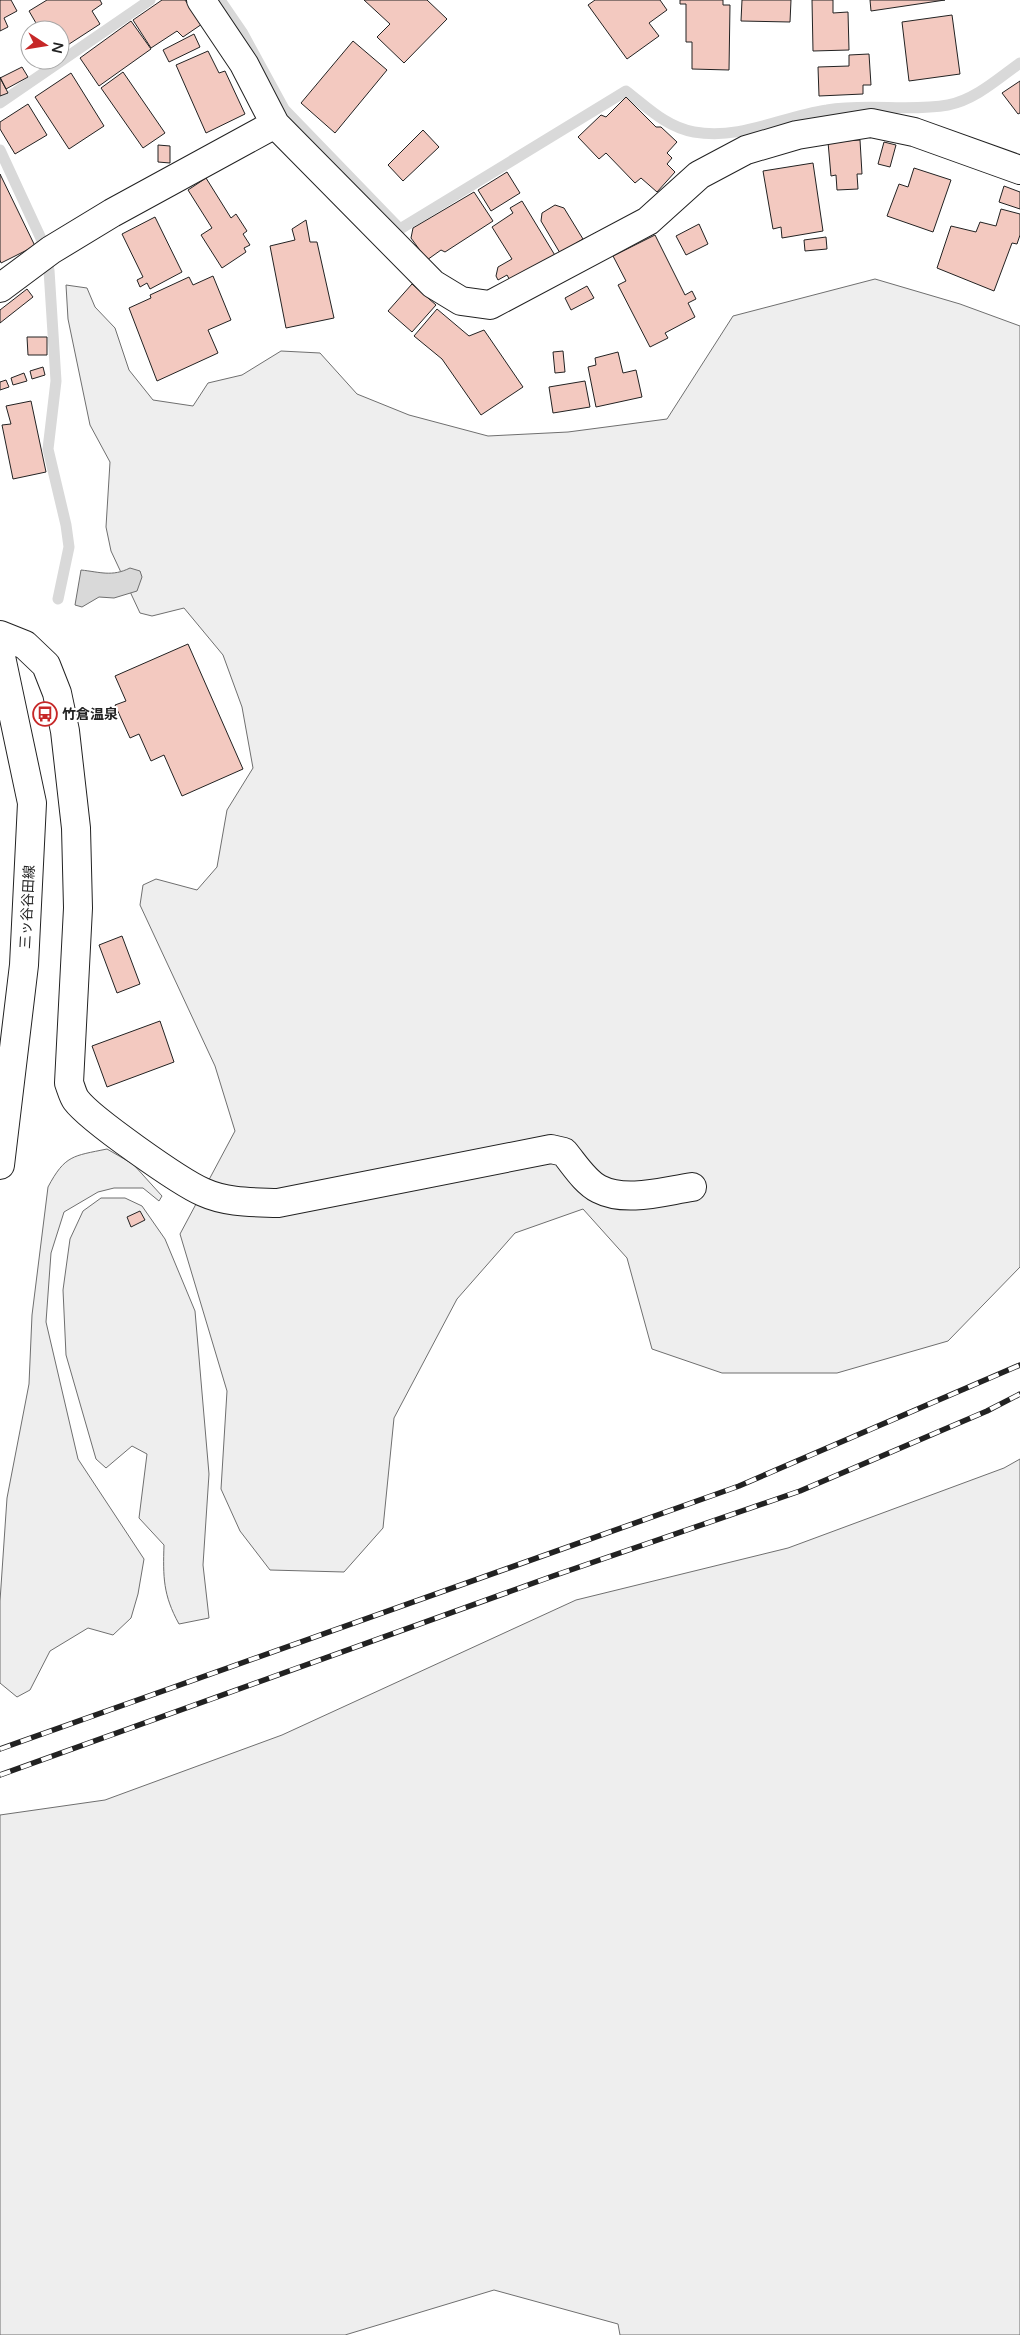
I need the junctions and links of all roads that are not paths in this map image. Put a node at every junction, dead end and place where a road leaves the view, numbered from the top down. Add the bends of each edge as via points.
1 (201, 0) edge
2 (275, 124) junction
3 (1020, 170) edge
4 (0, 288) edge
5 (0, 636) edge
6 (0, 652) edge
7 (0, 1165) edge
8 (692, 1187) dead end

1 - 2 street via 244,64
2 - 3 street via 433,284 461,301 490,305 648,221 699,175 746,150 797,135 871,123 914,132
2 - 4 street via 112,213 51,250
5 - 8 street via 25,645 46,665 59,702 77,846 78,908 69,1083 76,1100 99,1121 203,1192 236,1202 278,1203 551,1149 564,1152 598,1189 620,1195
6 - 7 street, 三ッ谷谷田線 via 32,803 24,965

